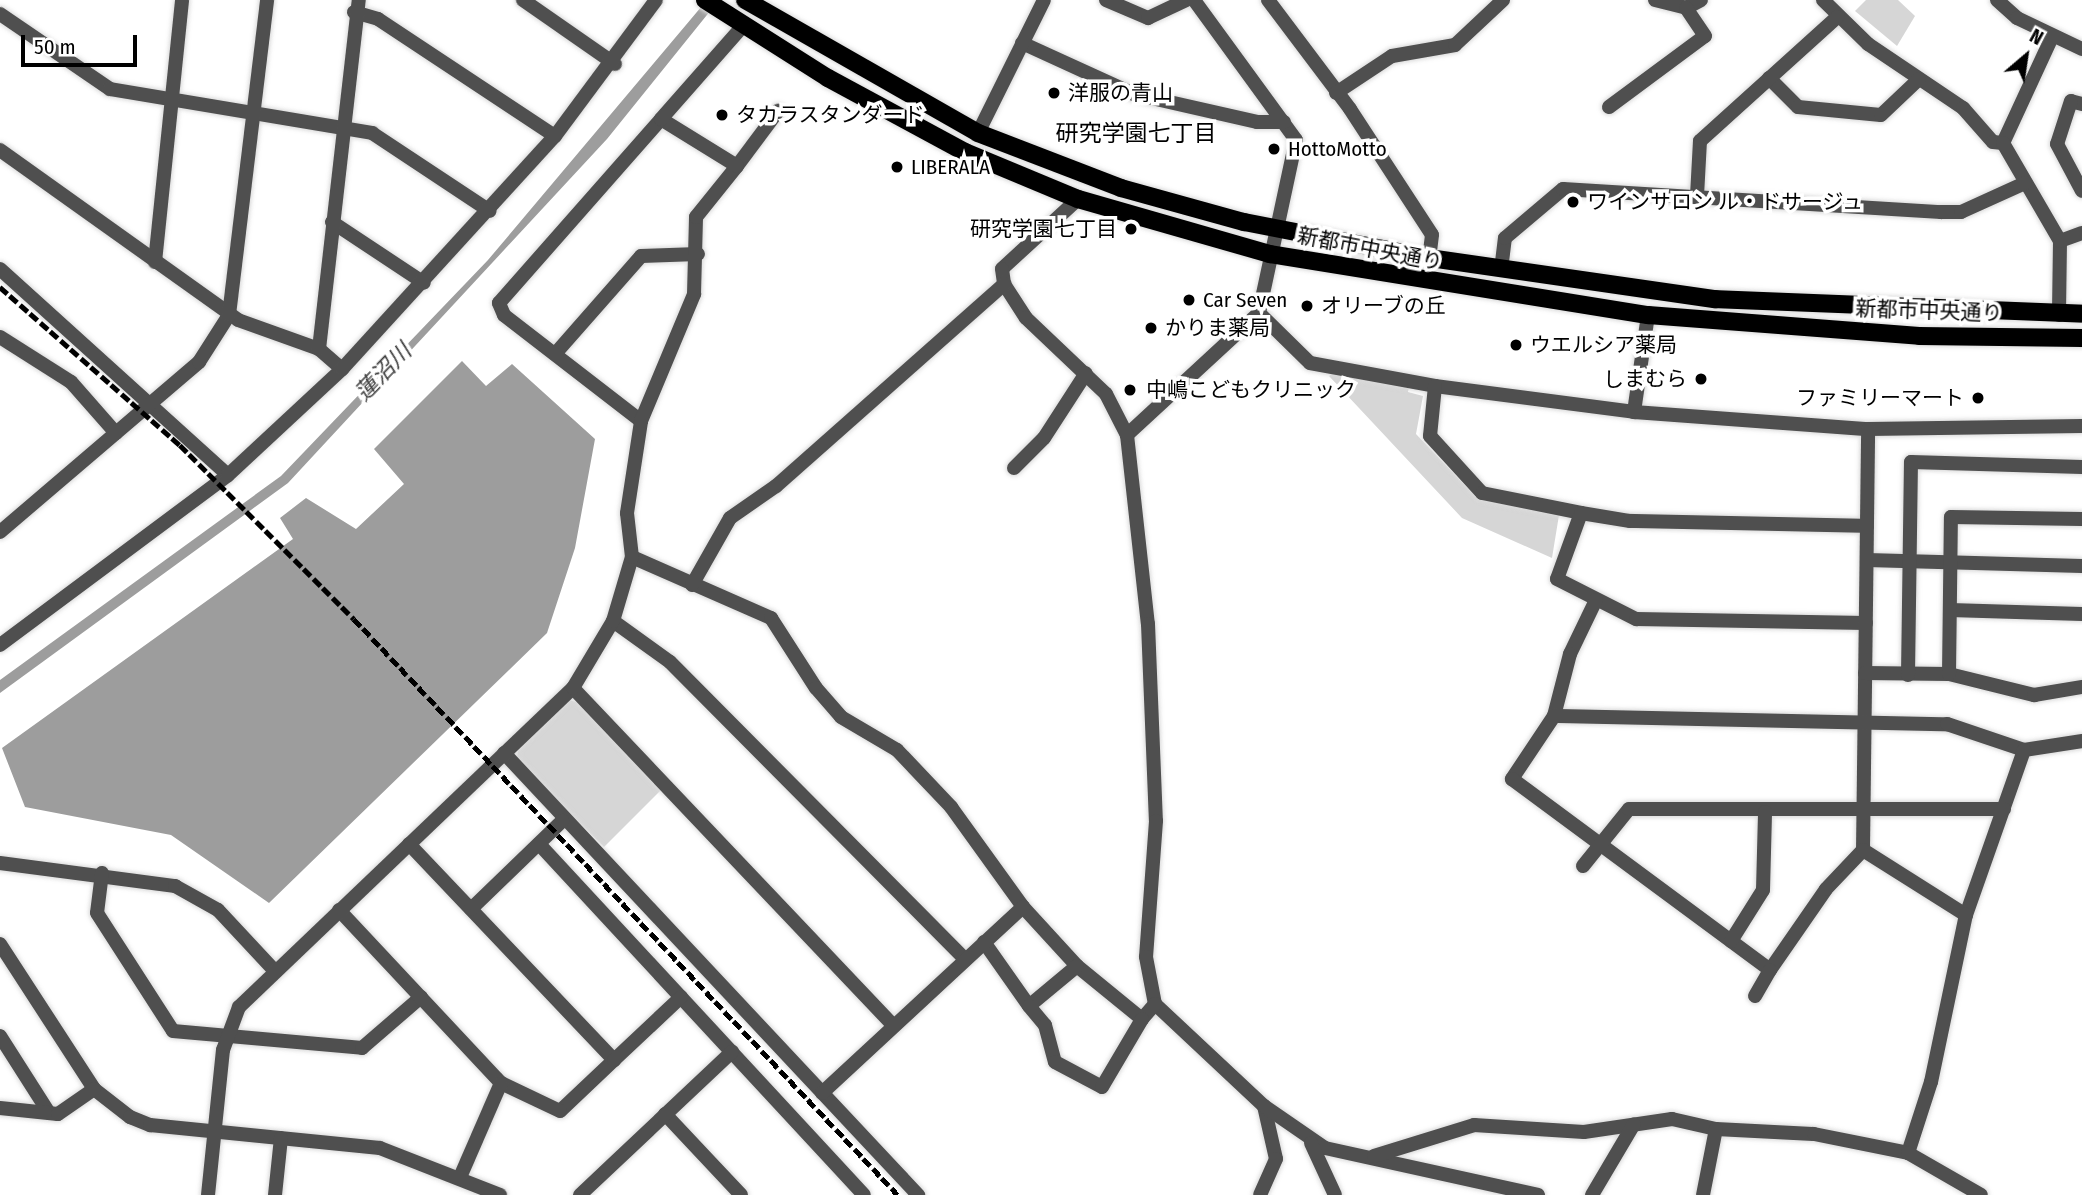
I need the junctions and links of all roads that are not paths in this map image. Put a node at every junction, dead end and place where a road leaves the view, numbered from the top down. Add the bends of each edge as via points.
1 (182, 0) edge
2 (267, 0) edge
3 (523, 0) edge
4 (656, 0) edge
5 (705, 0) edge
6 (745, 0) edge
7 (1044, 0) edge
8 (1106, 0) edge
9 (1186, 0) edge
10 (1194, 0) edge
11 (1268, 0) edge
12 (1503, 0) edge
13 (1655, 0) edge
14 (1702, 0) edge
15 (1823, 0) edge
16 (1997, 0) edge
17 (765, 5) edge
18 (357, 6) edge
19 (1686, 8) junction
20 (0, 14) edge
21 (1837, 17) junction
22 (736, 20) junction
23 (2052, 37) junction
24 (1022, 43) junction
25 (2082, 48) edge
26 (615, 64) junction
27 (1769, 78) junction
28 (1919, 79) junction
29 (1336, 93) junction
30 (172, 99) junction
31 (2082, 104) edge
32 (1609, 107) dead end
33 (778, 111) dead end
34 (253, 113) junction
35 (661, 119) junction
36 (1284, 122) junction
37 (342, 128) junction
38 (978, 133) junction
39 (555, 136) junction
40 (2003, 143) junction
41 (0, 150) edge
42 (737, 166) junction
43 (2025, 183) junction
44 (2082, 191) edge
45 (1697, 196) junction
46 (1078, 199) junction
47 (490, 211) junction
48 (332, 222) junction
49 (1276, 229) junction
50 (2082, 233) edge
51 (2060, 241) junction
52 (698, 254) junction
53 (1270, 254) junction
54 (1429, 258) junction
55 (155, 262) junction
56 (0, 269) edge
57 (1501, 270) junction
58 (424, 284) junction
59 (1004, 284) junction
60 (1259, 313) junction
61 (229, 314) junction
62 (2082, 314) edge
63 (1648, 315) junction
64 (2059, 315) junction
65 (0, 337) edge
66 (2082, 338) edge
67 (319, 349) junction
68 (555, 354) junction
69 (342, 369) junction
70 (1086, 373) junction
71 (1436, 386) junction
72 (152, 402) junction
73 (1634, 412) junction
74 (641, 421) junction
75 (2082, 426) edge
76 (1868, 429) junction
77 (116, 433) junction
78 (1127, 435) junction
79 (2082, 467) edge
80 (1014, 468) dead end
81 (228, 475) junction
82 (1581, 513) junction
83 (2082, 519) edge
84 (1867, 526) junction
85 (0, 532) edge
86 (632, 556) junction
87 (1867, 560) junction
88 (1909, 561) junction
89 (1951, 563) junction
90 (2082, 566) edge
91 (692, 585) junction
92 (1596, 600) junction
93 (1950, 610) junction
94 (2082, 614) edge
95 (613, 621) junction
96 (1866, 623) junction
97 (0, 645) edge
98 (1866, 673) junction
99 (1949, 674) junction
100 (1908, 675) junction
101 (2082, 687) edge
102 (573, 688) junction
103 (1555, 716) junction
104 (1865, 723) junction
105 (2082, 741) edge
106 (2024, 750) junction
107 (504, 753) junction
108 (1864, 809) junction
109 (2004, 809) junction
110 (1765, 812) junction
111 (562, 821) junction
112 (409, 844) junction
113 (539, 844) junction
114 (1599, 847) junction
115 (1863, 850) junction
116 (0, 863) edge
117 (1583, 866) dead end
118 (102, 873) junction
119 (1023, 907) junction
120 (471, 909) junction
121 (338, 910) junction
122 (1966, 915) junction
123 (1731, 941) junction
124 (984, 942) junction
125 (0, 944) edge
126 (965, 959) junction
127 (1077, 966) junction
128 (273, 969) junction
129 (1770, 970) junction
130 (1755, 996) dead end
131 (421, 997) junction
132 (681, 997) junction
133 (1156, 1004) junction
134 (1029, 1006) junction
135 (1142, 1019) junction
136 (893, 1026) junction
137 (227, 1035) junction
138 (0, 1036) edge
139 (732, 1052) junction
140 (614, 1060) junction
141 (501, 1083) junction
142 (94, 1089) junction
143 (822, 1093) junction
144 (1264, 1106) junction
145 (0, 1108) edge
146 (49, 1112) junction
147 (665, 1114) junction
148 (1634, 1124) junction
149 (1716, 1129) junction
150 (215, 1132) junction
151 (281, 1138) junction
152 (1311, 1143) junction
153 (1908, 1153) junction
154 (1374, 1157) junction
155 (461, 1175) junction
156 (208, 1195) edge
157 (275, 1195) edge
158 (500, 1195) edge
159 (580, 1195) edge
160 (741, 1195) edge
161 (864, 1195) edge
162 (918, 1195) edge
163 (1260, 1195) edge
164 (1335, 1195) edge
165 (1538, 1195) edge
166 (1592, 1195) edge
167 (1703, 1195) edge
168 (1981, 1195) edge

1 - 30 street
2 - 34 street
3 - 26 street
4 - 26 street
5 - 22 main road, 新都市中央通り
6 - 17 main road, 新都市中央通り
7 - 24 street
8 - 9 street via 1148,18
10 - 36 street
11 - 29 street
12 - 29 street via 1455,45 1392,56
13 - 19 street
14 - 19 street
15 - 21 street
16 - 23 street
17 - 38 main road, 新都市中央通り
18 - 37 street
18 - 39 street
19 - 32 street via 1705,36
20 - 30 street via 110,89
21 - 27 street
21 - 28 street
22 - 35 street
22 - 46 main road, 新都市中央通り via 965,152
23 - 25 street
23 - 40 street
24 - 36 street via 1134,94 1257,122
24 - 38 street
26 - 39 street
27 - 28 street via 1798,107 1881,115
27 - 45 street via 1700,141
28 - 40 street via 1963,108 1993,142
29 - 54 street via 1432,234
30 - 34 street
30 - 55 street
31 - 44 street via 2071,101 2057,144
33 - 42 street
34 - 37 street
34 - 61 street
35 - 42 street
35 - 68 street via 499,303 504,315
36 - 49 street via 1296,140
37 - 47 street via 372,133
37 - 48 street
38 - 49 main road, 新都市中央通り via 1121,188
39 - 47 street
40 - 43 street
41 - 55 street
42 - 52 street via 696,217
43 - 45 street via 1961,212
43 - 51 street
45 - 57 street via 1563,189 1505,238
46 - 53 main road, 新都市中央通り
46 - 59 street via 1002,269
47 - 58 street
48 - 58 street
48 - 67 street
49 - 53 street
49 - 54 main road, 新都市中央通り
50 - 51 street
51 - 64 street
52 - 68 street via 641,256
52 - 74 street via 681,331
53 - 60 street
53 - 63 main road, 新都市中央通り
54 - 57 main road, 新都市中央通り
55 - 61 street
56 - 72 street
57 - 64 main road, 新都市中央通り via 1802,306
58 - 69 street
59 - 70 street via 1026,318
59 - 91 street via 776,486 730,518
60 - 71 street via 1310,363
60 - 78 street
61 - 67 street
61 - 72 street via 199,362
62 - 64 main road, 新都市中央通り
63 - 66 main road, 新都市中央通り via 1919,336
63 - 73 street
65 - 77 street via 71,382
67 - 69 street
68 - 74 street
69 - 81 street
70 - 78 street via 1106,394
70 - 80 street via 1044,438
71 - 73 street
71 - 82 street via 1430,436 1482,493
72 - 77 street
72 - 81 street
73 - 76 street
74 - 86 street via 627,513
75 - 76 street
76 - 84 street
77 - 85 street
78 - 133 street via 1148,624 1156,821 1146,957
79 - 88 street via 1911,462
81 - 97 street
82 - 84 street via 1630,521
82 - 92 street via 1557,579
83 - 89 street via 1951,517
84 - 87 street
86 - 91 street
86 - 95 street
87 - 88 street
87 - 96 street
88 - 89 street
88 - 100 street
89 - 90 street
89 - 93 street
91 - 119 street via 771,618 816,688 841,717 897,750 951,807
92 - 96 street via 1636,619
92 - 103 street via 1570,654
93 - 94 street
93 - 99 street
95 - 102 street
95 - 126 street via 670,662
96 - 98 street
98 - 100 street
98 - 104 street
99 - 100 street
99 - 101 street via 2006,692 2064,694
102 - 107 street
102 - 136 street
103 - 104 street
103 - 114 street via 1512,779
104 - 106 street via 1947,724
104 - 108 street
105 - 106 street
106 - 109 street
107 - 111 street
107 - 112 street
108 - 109 street
108 - 110 street
108 - 115 street
109 - 122 street
110 - 114 street via 1629,809
110 - 123 street via 1763,890
111 - 113 street
111 - 143 street
112 - 120 street
112 - 121 street
113 - 120 street
113 - 132 street
114 - 117 street
114 - 123 street
115 - 122 street
115 - 129 street via 1826,889
116 - 118 street
118 - 128 street via 148,878 197,896
118 - 137 street via 97,913 173,1031
119 - 124 street
119 - 127 street
120 - 140 street
121 - 128 street
121 - 131 street
122 - 153 street via 1931,1083
123 - 129 street
124 - 126 street
124 - 134 street
125 - 142 street
126 - 136 street
127 - 134 street
127 - 135 street
128 - 137 street via 239,1007
129 - 130 street
131 - 137 street via 362,1048
131 - 141 street
132 - 139 street
132 - 140 street
133 - 135 street
133 - 144 street
134 - 135 street via 1045,1025 1055,1062 1102,1087
136 - 143 street
137 - 150 street
138 - 146 street
139 - 147 street
139 - 161 street
140 - 141 street via 560,1111
141 - 155 street
142 - 146 street via 58,1114
142 - 150 street via 150,1125
143 - 162 street
144 - 152 street
144 - 163 street via 1276,1159
145 - 146 street
147 - 159 street
147 - 160 street
148 - 149 street via 1672,1119
148 - 154 street via 1584,1132 1474,1125
148 - 166 street
149 - 153 street via 1814,1133
149 - 167 street
150 - 151 street
150 - 156 street
151 - 155 street via 380,1148
151 - 157 street
152 - 154 street
152 - 164 street
153 - 168 street
154 - 165 street
155 - 158 street

